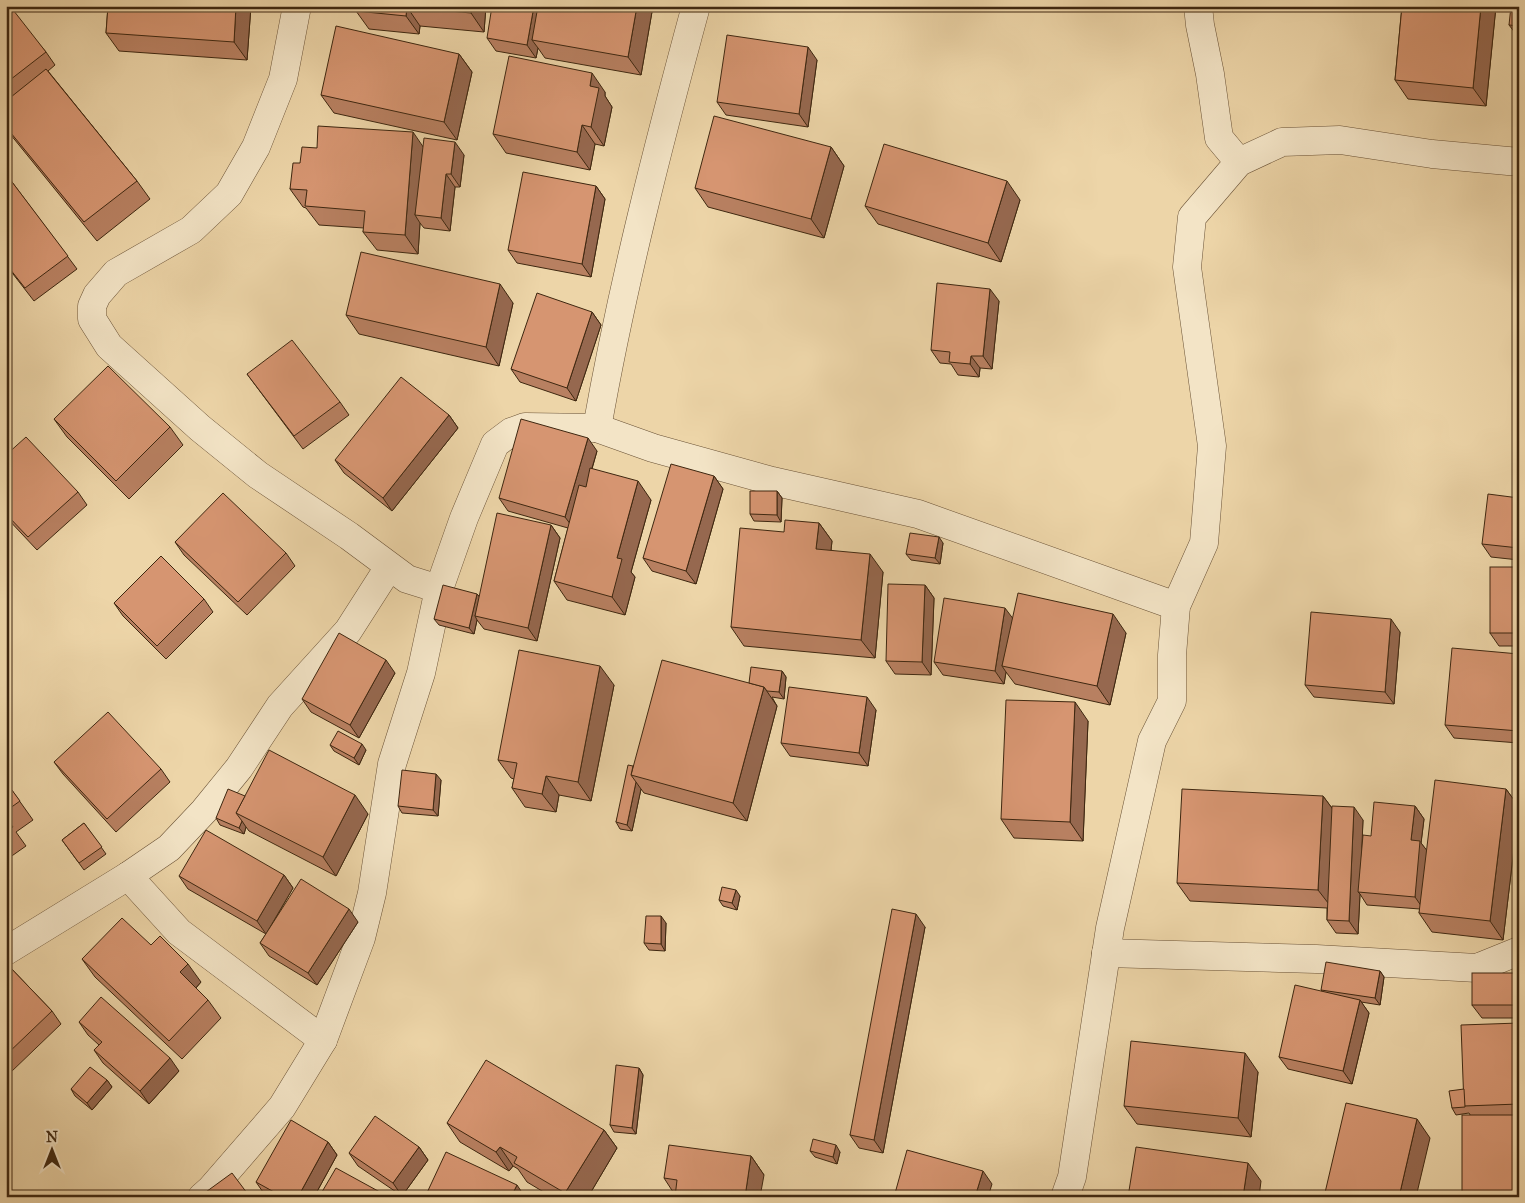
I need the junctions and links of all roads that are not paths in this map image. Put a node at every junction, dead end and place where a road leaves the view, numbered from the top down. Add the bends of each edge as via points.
1 (297, 6) edge
2 (696, 6) edge
3 (1198, 6) edge
4 (1240, 162) junction
5 (1519, 162) edge
6 (596, 428) junction
7 (389, 567) junction
8 (439, 590) junction
9 (1176, 606) junction
10 (128, 876) junction
11 (6, 951) edge
12 (1519, 951) edge
13 (1106, 953) junction
14 (323, 1040) junction
15 (202, 1197) edge
16 (1065, 1197) edge

1 - 7 street via 283,79 256,147 229,194 191,230 116,273 97,294 92,318 109,346 200,428 258,475
2 - 6 street via 662,134 610,354
3 - 4 street via 1219,138
4 - 5 street via 1282,142 1340,140 1432,154
4 - 9 street via 1192,217 1187,267 1212,446 1204,543
6 - 8 street via 525,426 495,444
6 - 9 street via 653,448 772,481 918,514
7 - 8 street via 407,579
7 - 10 street via 348,630 280,706 239,768 204,811 169,848
8 - 14 street via 421,673 392,764 372,893 361,938
9 - 13 street via 1172,701 1152,741
10 - 11 street
10 - 14 street via 179,932
12 - 13 street via 1477,968
13 - 16 street via 1072,1177
14 - 15 street via 282,1107

